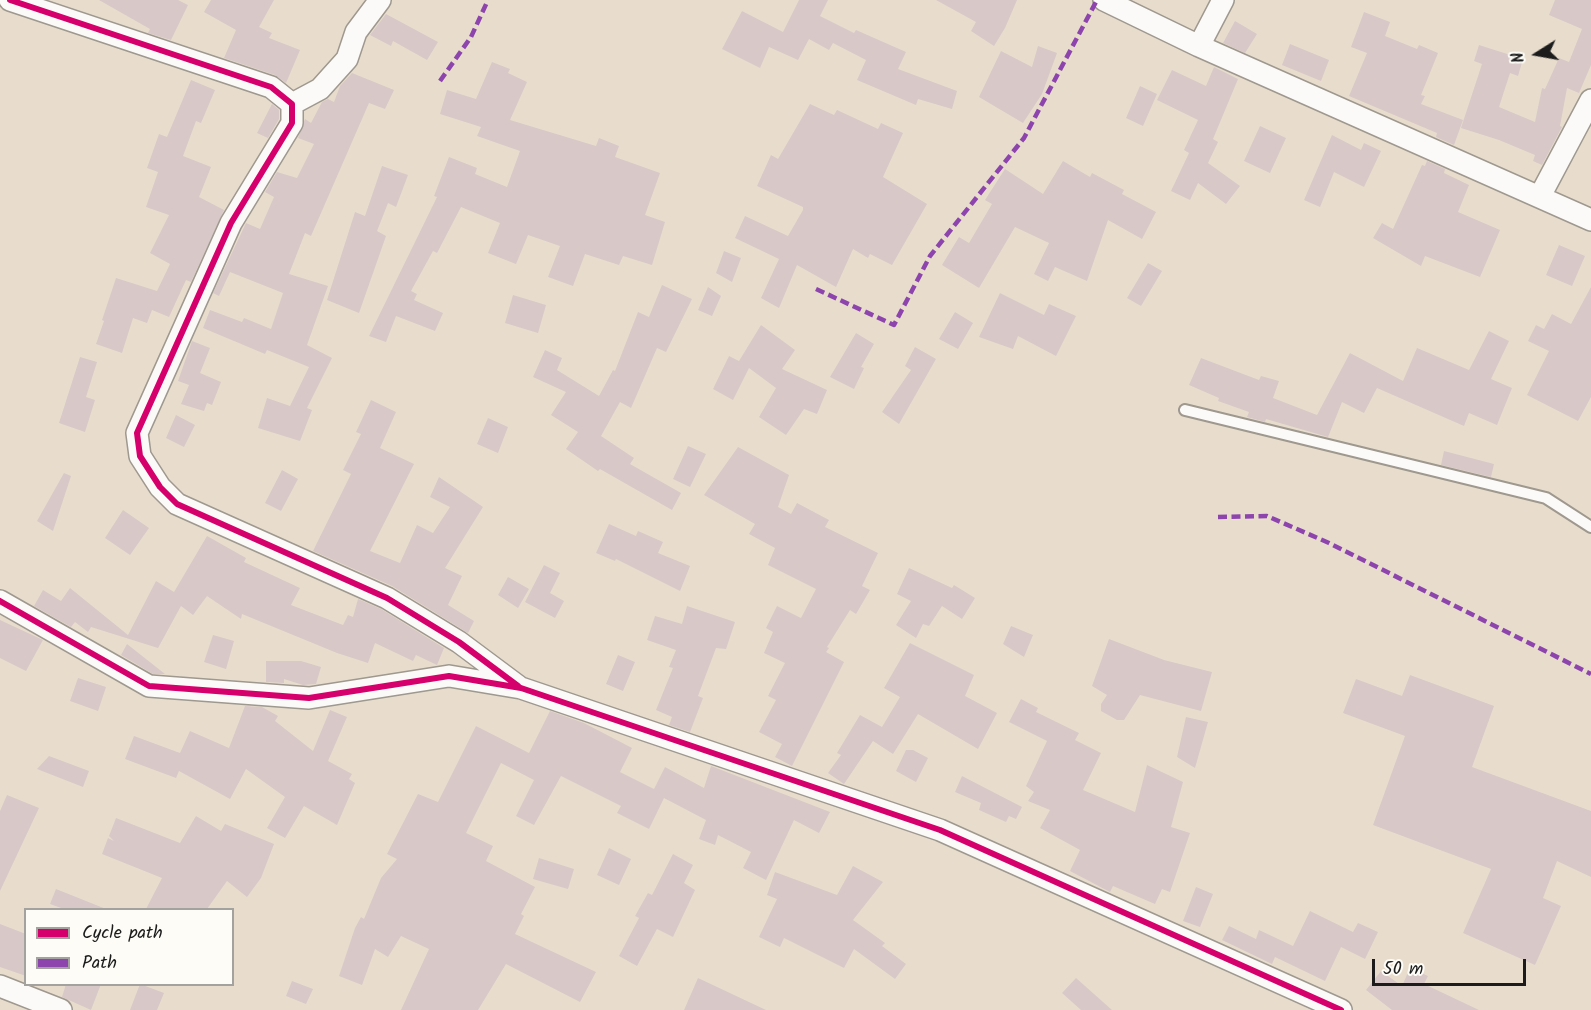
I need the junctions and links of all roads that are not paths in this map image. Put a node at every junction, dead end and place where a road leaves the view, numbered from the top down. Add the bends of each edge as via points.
1 (10, 0) edge
2 (380, 0) edge
3 (1104, 0) edge
4 (1223, 0) edge
5 (1199, 45) junction
6 (1591, 100) edge
7 (292, 104) junction
8 (1540, 196) junction
9 (1591, 220) edge
10 (1185, 410) dead end
11 (1591, 527) edge
12 (0, 601) edge
13 (521, 688) junction
14 (0, 986) edge
15 (61, 1010) edge
16 (1341, 1010) edge

1 - 7 street via 271,87
2 - 7 street via 356,32 347,59 320,89
3 - 5 street
4 - 5 street
5 - 8 street
6 - 8 street
7 - 13 street via 292,123 231,223 137,433 140,456 160,487 177,504 387,598 459,642
8 - 9 street
10 - 11 lane via 1546,498
12 - 13 street via 149,686 309,698 449,676
13 - 16 street via 940,830
14 - 15 street

